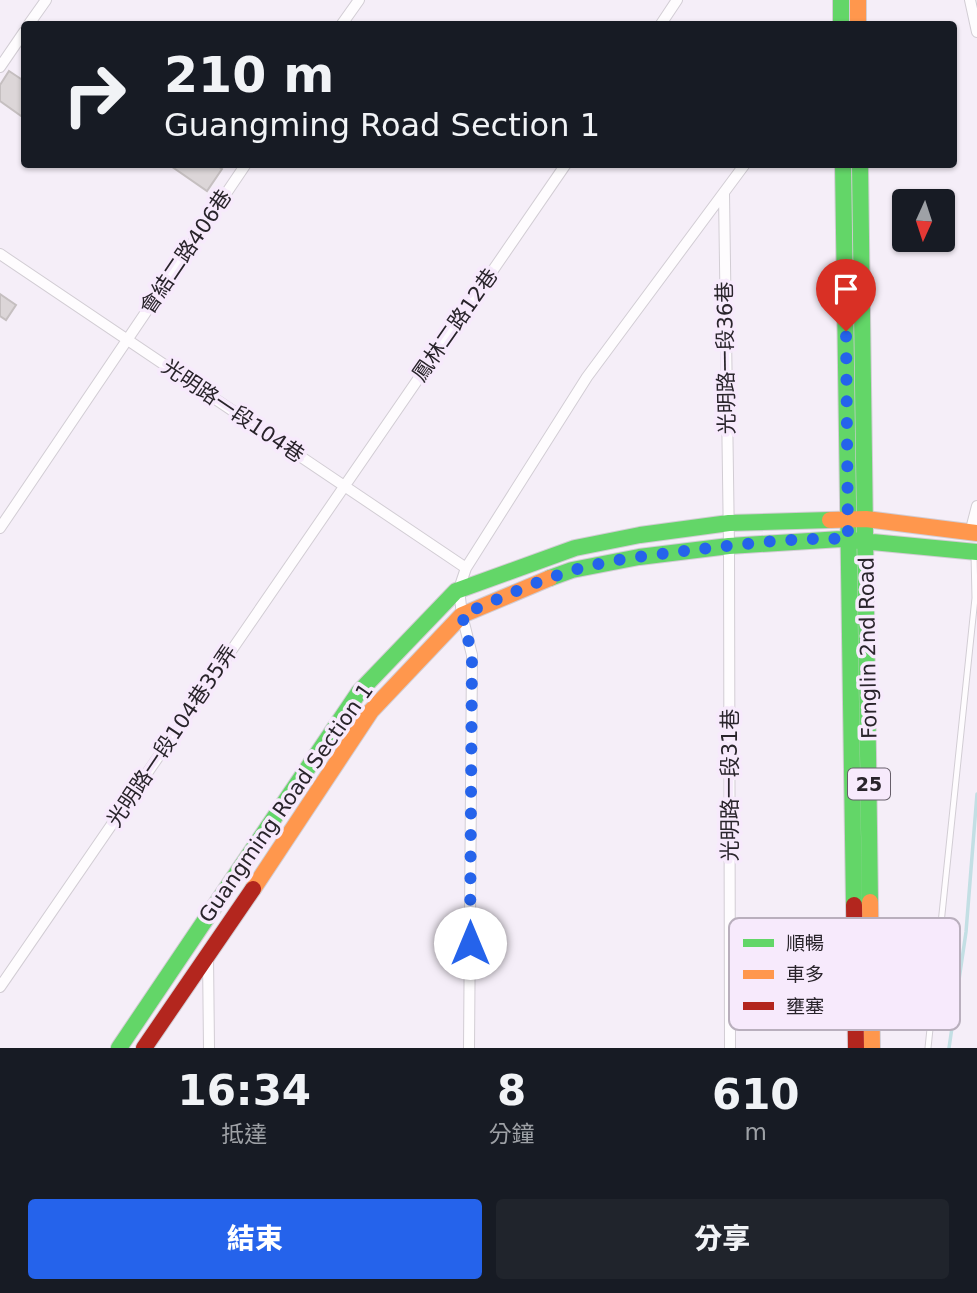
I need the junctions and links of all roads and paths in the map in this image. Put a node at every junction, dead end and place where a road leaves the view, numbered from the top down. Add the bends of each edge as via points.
1 (46, 0) edge
2 (359, 0) edge
3 (677, 0) edge
4 (858, 0) edge
5 (970, 0) edge
6 (841, 4) edge
7 (31, 21) edge
8 (344, 21) edge
9 (662, 21) edge
10 (832, 21) edge
11 (858, 21) edge
12 (977, 32) edge
13 (21, 36) edge
14 (0, 67) edge
15 (243, 168) edge
16 (563, 168) edge
17 (742, 168) edge
18 (843, 168) edge
19 (860, 168) edge
20 (724, 193) junction
21 (0, 254) edge
22 (127, 339) junction
23 (344, 486) junction
24 (977, 506) edge
25 (848, 519) junction
26 (866, 519) junction
27 (729, 523) junction
28 (0, 528) edge
29 (974, 533) edge
30 (848, 539) junction
31 (866, 540) junction
32 (729, 546) junction
33 (975, 551) edge
34 (466, 568) junction
35 (459, 589) junction
36 (462, 615) junction
37 (730, 918) edge
38 (854, 918) edge
39 (870, 918) edge
40 (942, 918) edge
41 (208, 955) junction
42 (0, 987) edge
43 (730, 1030) edge
44 (856, 1030) edge
45 (872, 1030) edge
46 (930, 1030) edge
47 (119, 1048) edge
48 (144, 1048) edge
49 (209, 1048) edge
50 (469, 1048) edge
51 (730, 1048) edge
52 (856, 1048) edge
53 (872, 1048) edge
54 (928, 1048) edge

1 - 7 street
2 - 8 street
3 - 9 street
4 - 11 street
5 - 12 street
6 - 10 street
13 - 14 street
15 - 22 street, 會結二路406巷
16 - 23 street, 鳳林二路12巷
17 - 20 street
18 - 25 street, Fonglin 2nd Road / 25
19 - 26 street, Fonglin 2nd Road / 25
20 - 27 street, 光明路一段36巷
20 - 34 street via 587,377
21 - 22 street, 光明路一段104巷
22 - 23 street, 光明路一段104巷
22 - 28 street, 會結二路406巷
23 - 34 street, 光明路一段104巷
23 - 42 street, 光明路一段104巷35弄
24 - 29 street
25 - 26 street, Guangming Road Section 1
25 - 27 street, Guangming Road Section 1
25 - 30 street, Fonglin 2nd Road / 25
26 - 29 street, Guangming Road Section 1
26 - 31 street, Fonglin 2nd Road / 25
27 - 32 street, 光明路一段31巷
27 - 35 street, Guangming Road Section 1 via 575,548
30 - 31 street, Guangming Road Section 1
30 - 32 street, Guangming Road Section 1
30 - 38 street, Fonglin 2nd Road / 25
31 - 33 street, Guangming Road Section 1
31 - 39 street, Fonglin 2nd Road / 25
32 - 36 street, Guangming Road Section 1 via 572,570
32 - 37 street, 光明路一段31巷
33 - 40 lane via 975,598
34 - 35 street
35 - 36 street
35 - 47 street, Guangming Road Section 1 via 359,692
36 - 41 street, Guangming Road Section 1 via 371,711
36 - 50 street via 472,655
41 - 48 street, Guangming Road Section 1
41 - 49 street
43 - 51 street, 光明路一段31巷
44 - 52 street, Fonglin 2nd Road / 25
45 - 53 street, Fonglin 2nd Road / 25
46 - 54 lane

